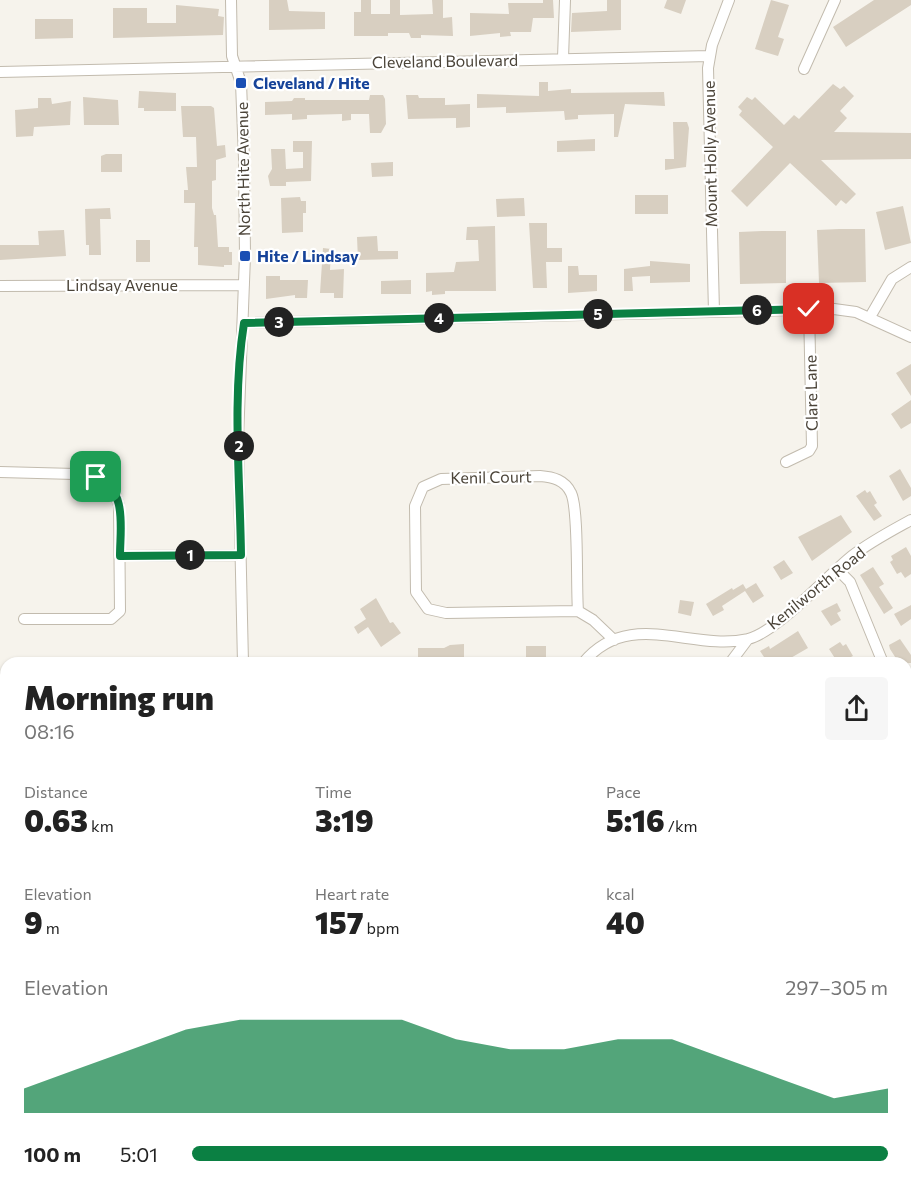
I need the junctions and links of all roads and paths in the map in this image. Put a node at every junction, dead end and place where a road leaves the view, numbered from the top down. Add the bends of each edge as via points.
1 (231, 0) edge
2 (565, 0) edge
3 (729, 0) edge
4 (835, 0) edge
5 (710, 56) junction
6 (563, 58) junction
7 (236, 67) junction
8 (804, 69) dead end
9 (0, 72) edge
10 (911, 267) edge
11 (244, 285) junction
12 (0, 286) edge
13 (809, 309) junction
14 (714, 312) junction
15 (870, 317) junction
16 (244, 323) junction
17 (911, 337) edge
18 (786, 462) dead end
19 (0, 472) edge
20 (911, 520) edge
21 (241, 555) junction
22 (120, 556) junction
23 (838, 570) junction
24 (578, 611) junction
25 (24, 620) dead end
26 (748, 639) junction
27 (614, 640) junction
28 (243, 657) edge
29 (588, 657) edge
30 (734, 657) edge
31 (881, 657) edge

1 - 7 street, North Hite Avenue via 232,56
2 - 6 street
3 - 5 street, Mount Holly Avenue
4 - 8 street
5 - 6 street, Cleveland Boulevard
5 - 14 street, Mount Holly Avenue
6 - 7 street, Cleveland Boulevard
7 - 9 street, Cleveland Boulevard
7 - 11 street, North Hite Avenue via 241,83 244,159
10 - 15 street via 892,279
11 - 12 street, Lindsay Avenue
11 - 16 street, North Hite Avenue
13 - 14 street
13 - 15 street via 844,309
13 - 18 street, Clare Lane via 812,446
14 - 16 street
15 - 17 street
16 - 21 street, North Hite Avenue via 238,439
19 - 22 street via 59,472 106,481 118,496
20 - 23 street, Kenilworth Road via 862,549
21 - 22 street
21 - 28 street, North Hite Avenue
22 - 25 street via 120,611 115,618
23 - 26 street, Kenilworth Road via 769,627
23 - 31 street via 850,582
24 - 24 street, Kenil Court via 574,500 563,482 540,476 441,479 423,487 415,506 415,586 422,604 446,613
24 - 27 street via 594,620
26 - 27 street, Kenilworth Road via 639,634
26 - 30 street
27 - 29 street, Kenilworth Road

